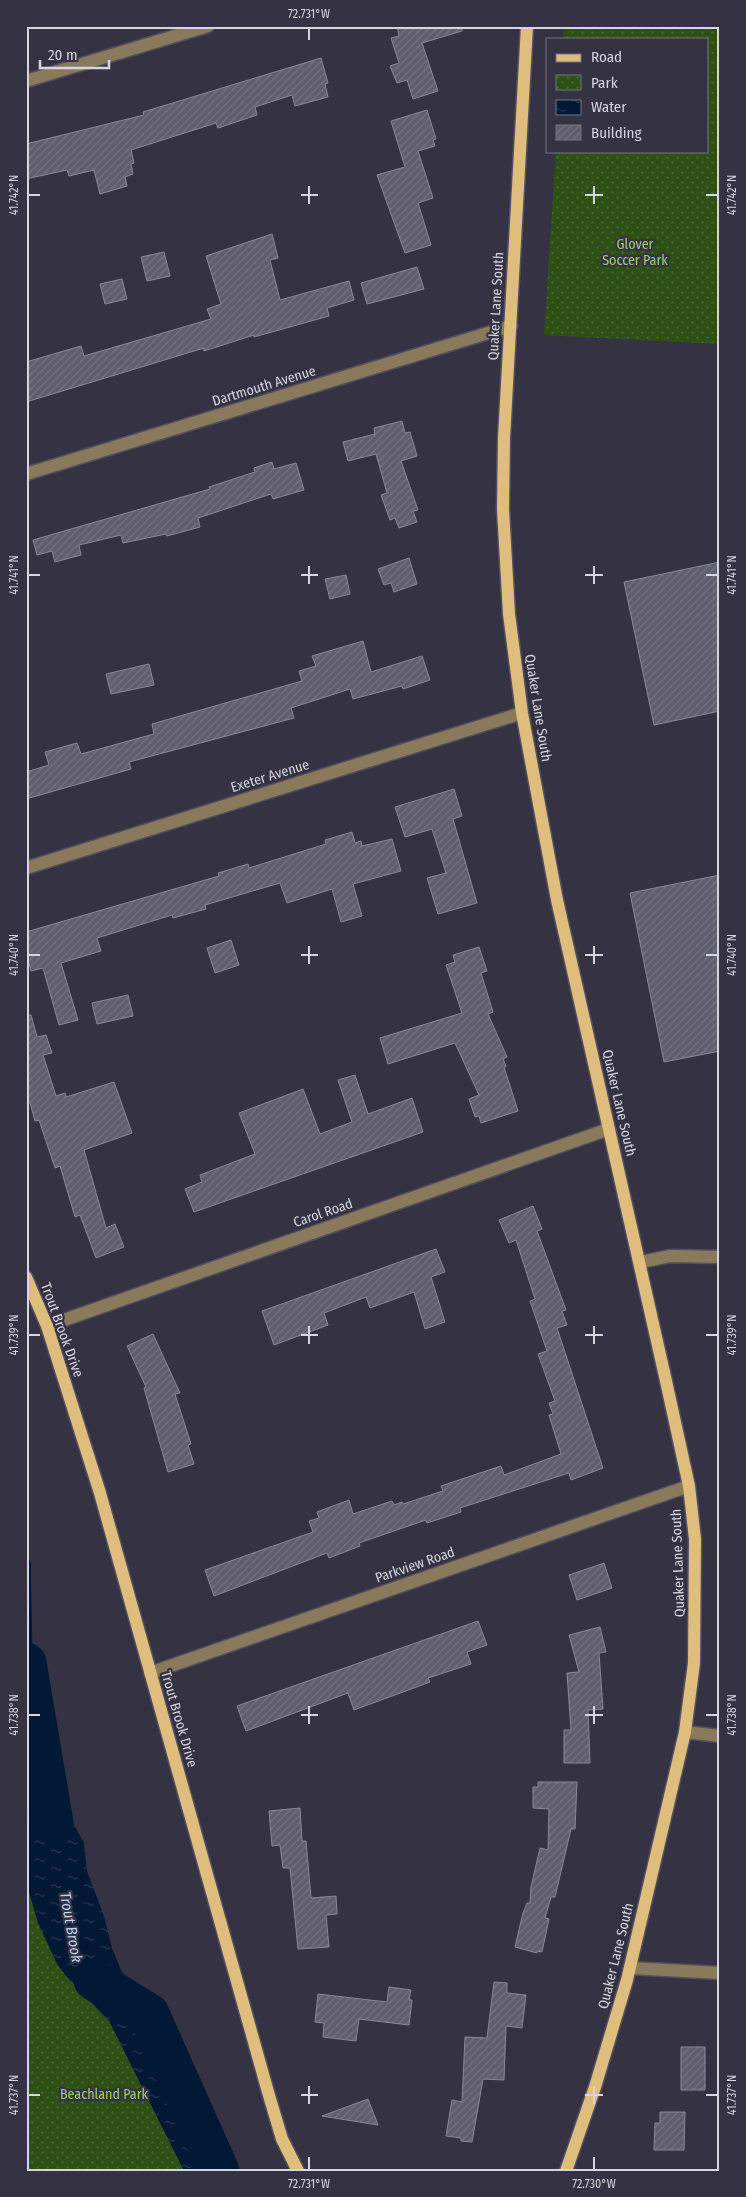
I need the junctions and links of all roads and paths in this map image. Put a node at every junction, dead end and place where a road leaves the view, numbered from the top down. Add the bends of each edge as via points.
1 (208, 26) edge
2 (527, 26) edge
3 (26, 81) edge
4 (511, 326) junction
5 (26, 474) edge
6 (522, 713) junction
7 (26, 868) edge
8 (609, 1129) junction
9 (720, 1257) edge
10 (641, 1262) junction
11 (26, 1277) edge
12 (47, 1326) junction
13 (689, 1486) junction
14 (150, 1673) junction
15 (685, 1732) junction
16 (720, 1736) edge
17 (630, 1968) junction
18 (720, 1973) edge
19 (298, 2171) edge
20 (566, 2171) edge

1 - 3 street
2 - 4 main road, Quaker Lane South
4 - 5 street, Dartmouth Avenue
4 - 6 main road, Quaker Lane South via 502,509 509,614
6 - 7 street, Exeter Avenue
6 - 8 main road, Quaker Lane South via 558,900
8 - 10 main road, Quaker Lane South
8 - 12 street, Carol Road
9 - 10 street via 670,1256
10 - 13 main road, Quaker Lane South
11 - 12 main road, Trout Brook Drive
12 - 14 main road, Trout Brook Drive via 100,1492
13 - 14 street, Parkview Road
13 - 15 main road, Quaker Lane South via 695,1539 696,1608 694,1663
14 - 19 main road, Trout Brook Drive via 268,2092 282,2138
15 - 16 street
15 - 17 main road, Quaker Lane South
17 - 18 street
17 - 20 main road, Quaker Lane South

